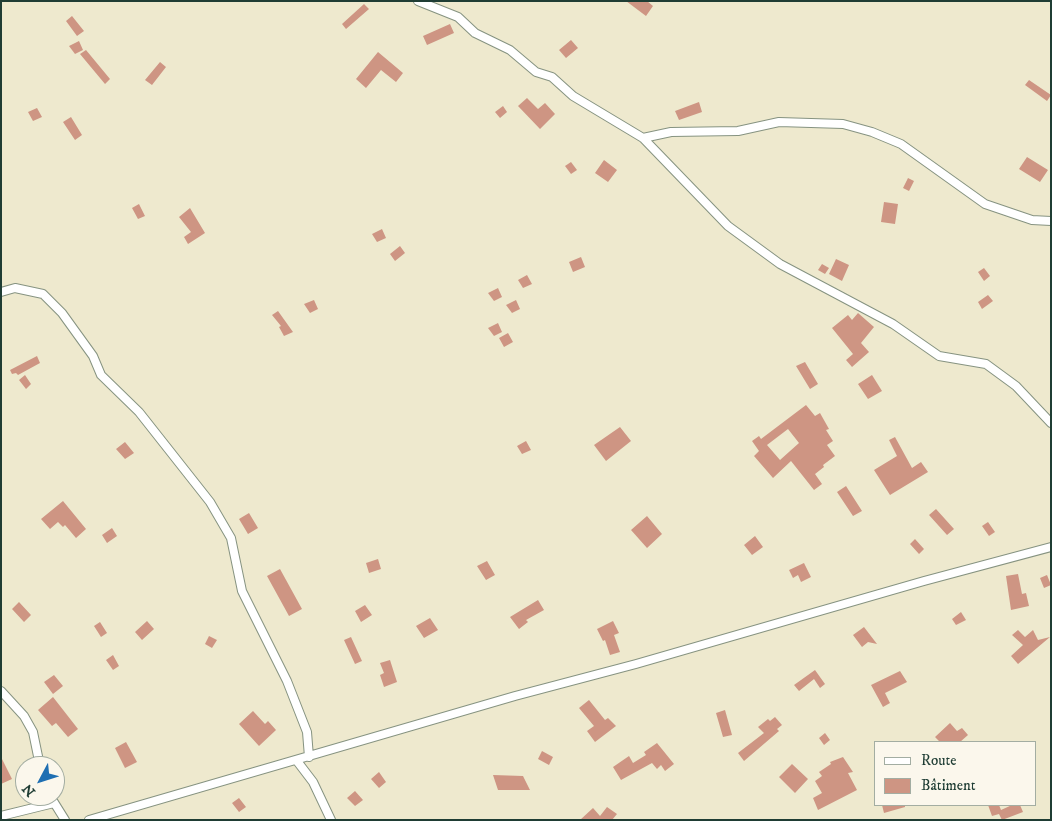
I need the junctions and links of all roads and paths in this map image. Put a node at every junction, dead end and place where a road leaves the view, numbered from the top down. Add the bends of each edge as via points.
1 (418, 1) edge
2 (643, 138) junction
3 (1051, 221) edge
4 (1, 292) edge
5 (1051, 422) edge
6 (1051, 547) edge
7 (1, 691) edge
8 (38, 756) edge
9 (309, 757) junction
10 (297, 761) junction
11 (33, 806) edge
12 (56, 806) edge
13 (1, 816) edge
14 (65, 820) edge
15 (89, 820) edge
16 (331, 820) edge

1 - 2 street via 458,17 475,33 510,50 536,72 552,77 573,96
2 - 3 street via 671,132 738,131 779,122 842,124 901,144 985,204 1032,220
2 - 5 street via 728,226 780,264 893,324 939,356 986,364 1016,386
4 - 9 street via 15,288 43,294 62,313 93,356 100,374 139,412 210,502 231,538 242,591 287,680 308,732
6 - 9 street via 924,580
7 - 8 street via 24,716 33,732
9 - 10 street
10 - 15 street
10 - 16 street via 313,782
11 - 13 street
12 - 14 street

